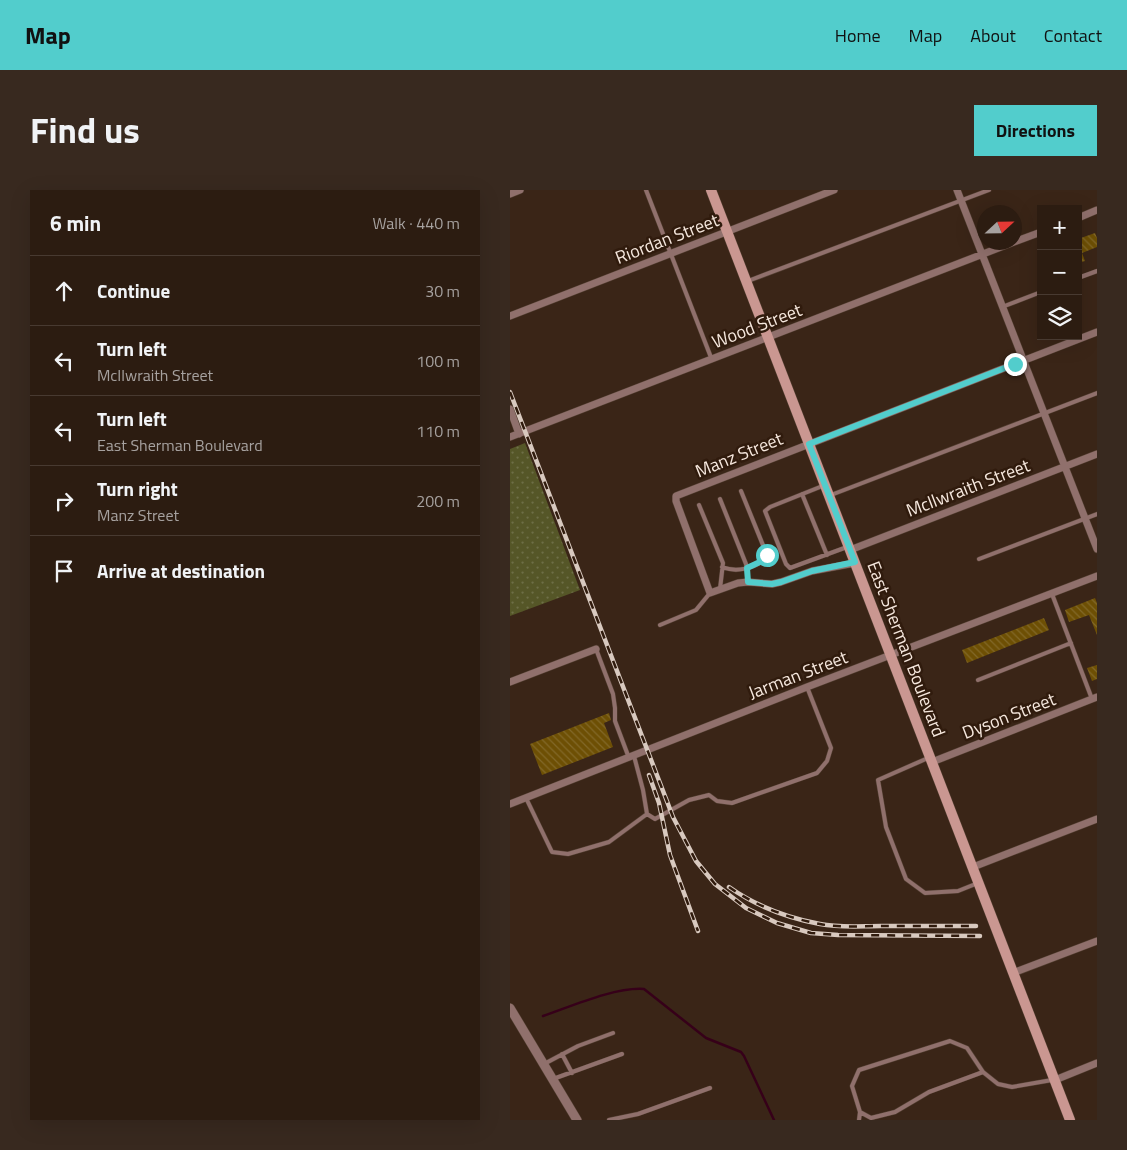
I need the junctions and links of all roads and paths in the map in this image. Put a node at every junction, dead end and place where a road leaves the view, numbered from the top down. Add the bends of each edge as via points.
1 (520, 190) edge
2 (646, 190) edge
3 (711, 190) edge
4 (834, 190) edge
5 (957, 190) edge
6 (989, 190) edge
7 (510, 194) edge
8 (962, 200) junction
9 (1097, 210) edge
10 (1082, 216) edge
11 (727, 232) junction
12 (1037, 233) edge
13 (1022, 239) edge
14 (994, 250) edge
15 (671, 254) junction
16 (982, 255) junction
17 (1097, 271) edge
18 (1082, 277) edge
19 (746, 281) junction
20 (1037, 294) edge
21 (1002, 307) junction
22 (510, 316) edge
23 (1097, 332) edge
24 (768, 338) junction
25 (712, 360) junction
26 (1023, 360) junction
27 (1097, 392) edge
28 (510, 409) edge
29 (1044, 413) junction
30 (519, 434) junction
31 (510, 437) edge
32 (809, 444) junction
33 (1097, 454) edge
34 (1065, 466) junction
35 (825, 485) junction
36 (741, 490) dead end
37 (802, 494) junction
38 (829, 496) junction
39 (720, 499) dead end
40 (700, 505) dead end
41 (1097, 514) edge
42 (1085, 518) junction
43 (849, 548) junction
44 (1097, 549) edge
45 (826, 555) junction
46 (979, 560) dead end
47 (855, 562) junction
48 (722, 568) junction
49 (747, 568) junction
50 (1097, 576) edge
51 (748, 582) junction
52 (720, 589) junction
53 (710, 593) junction
54 (1052, 594) junction
55 (660, 625) dead end
56 (1071, 643) junction
57 (596, 650) joint
58 (891, 656) junction
59 (978, 680) dead end
60 (510, 682) edge
61 (807, 687) junction
62 (1095, 698) edge
63 (631, 757) junction
64 (931, 759) junction
65 (526, 798) junction
66 (510, 804) edge
67 (647, 814) junction
68 (1097, 819) edge
69 (973, 867) junction
70 (979, 883) junction
71 (1097, 941) edge
72 (1014, 973) junction
73 (510, 1008) edge
74 (613, 1033) dead end
75 (562, 1054) junction
76 (622, 1054) dead end
77 (1097, 1063) edge
78 (544, 1064) junction
79 (983, 1072) junction
80 (572, 1073) junction
81 (553, 1079) junction
82 (1055, 1080) junction
83 (710, 1088) dead end
84 (860, 1112) junction
85 (577, 1120) edge
86 (609, 1120) edge
87 (859, 1120) edge
88 (1070, 1120) edge

1 - 7 street
2 - 15 lane
3 - 11 main road, East Sherman Boulevard
4 - 11 street, Riordan Street
5 - 8 street
6 - 8 lane
8 - 16 street
8 - 19 lane
9 - 10 street
11 - 15 street, Riordan Street
11 - 19 main road, East Sherman Boulevard
12 - 13 street, Wood Street
14 - 16 street, Wood Street
15 - 22 street, Riordan Street
15 - 25 lane
16 - 21 street
16 - 24 street, Wood Street
17 - 18 lane
19 - 24 main road, East Sherman Boulevard
20 - 21 lane
21 - 26 street
23 - 26 street, Manz Street
24 - 25 street, Wood Street
24 - 32 main road, East Sherman Boulevard
25 - 30 street, Wood Street
26 - 29 street
26 - 32 street, Manz Street
27 - 29 lane
28 - 30 street
29 - 34 street
29 - 38 lane
30 - 31 street, Wood Street
32 - 35 main road, East Sherman Boulevard
32 - 53 street, Manz Street via 676,496
33 - 34 street, McIlwraith Street
34 - 42 street
34 - 43 street, McIlwraith Street
35 - 37 lane
35 - 38 main road, East Sherman Boulevard
36 - 49 lane via 767,555 764,561
37 - 45 lane
37 - 45 lane via 767,508 765,512 790,568
38 - 43 main road, East Sherman Boulevard
39 - 49 lane
40 - 48 lane via 723,563
41 - 42 lane
42 - 44 street
42 - 46 lane
43 - 45 lane
43 - 47 main road, East Sherman Boulevard
47 - 51 street via 772,584
47 - 58 main road, East Sherman Boulevard
48 - 49 lane via 738,571
48 - 52 lane
49 - 51 lane
50 - 54 street, Jarman Street
51 - 52 street
52 - 53 street
53 - 55 lane via 696,610
54 - 56 lane
54 - 58 street, Jarman Street
56 - 59 lane
56 - 62 lane
57 - 60 street
57 - 63 lane via 613,694 615,721
58 - 61 street, Jarman Street
58 - 64 main road, East Sherman Boulevard
61 - 63 street, Jarman Street
61 - 67 lane via 831,748 827,761 817,773 732,803 717,801 709,795 689,800 655,819
62 - 64 street, Dyson Street
63 - 65 street, Jarman Street
63 - 67 lane via 643,790
64 - 69 main road, East Sherman Boulevard
64 - 70 lane via 878,780 886,827 896,854 906,879 925,893 958,891
65 - 66 street, Jarman Street
65 - 67 lane via 552,852 568,854 609,842
68 - 69 street
69 - 70 main road, East Sherman Boulevard
70 - 72 main road, East Sherman Boulevard
71 - 72 street
72 - 82 main road, East Sherman Boulevard
73 - 78 street
74 - 75 lane
75 - 78 lane
75 - 80 lane
76 - 80 lane
77 - 82 street
78 - 81 street
79 - 82 lane via 998,1084 1012,1088
79 - 84 lane via 929,1092 895,1112 871,1118
79 - 84 lane via 967,1048 950,1040 940,1043 859,1070 852,1086
80 - 81 lane
81 - 85 street
82 - 88 main road, East Sherman Boulevard
83 - 86 lane via 638,1114
84 - 87 lane

